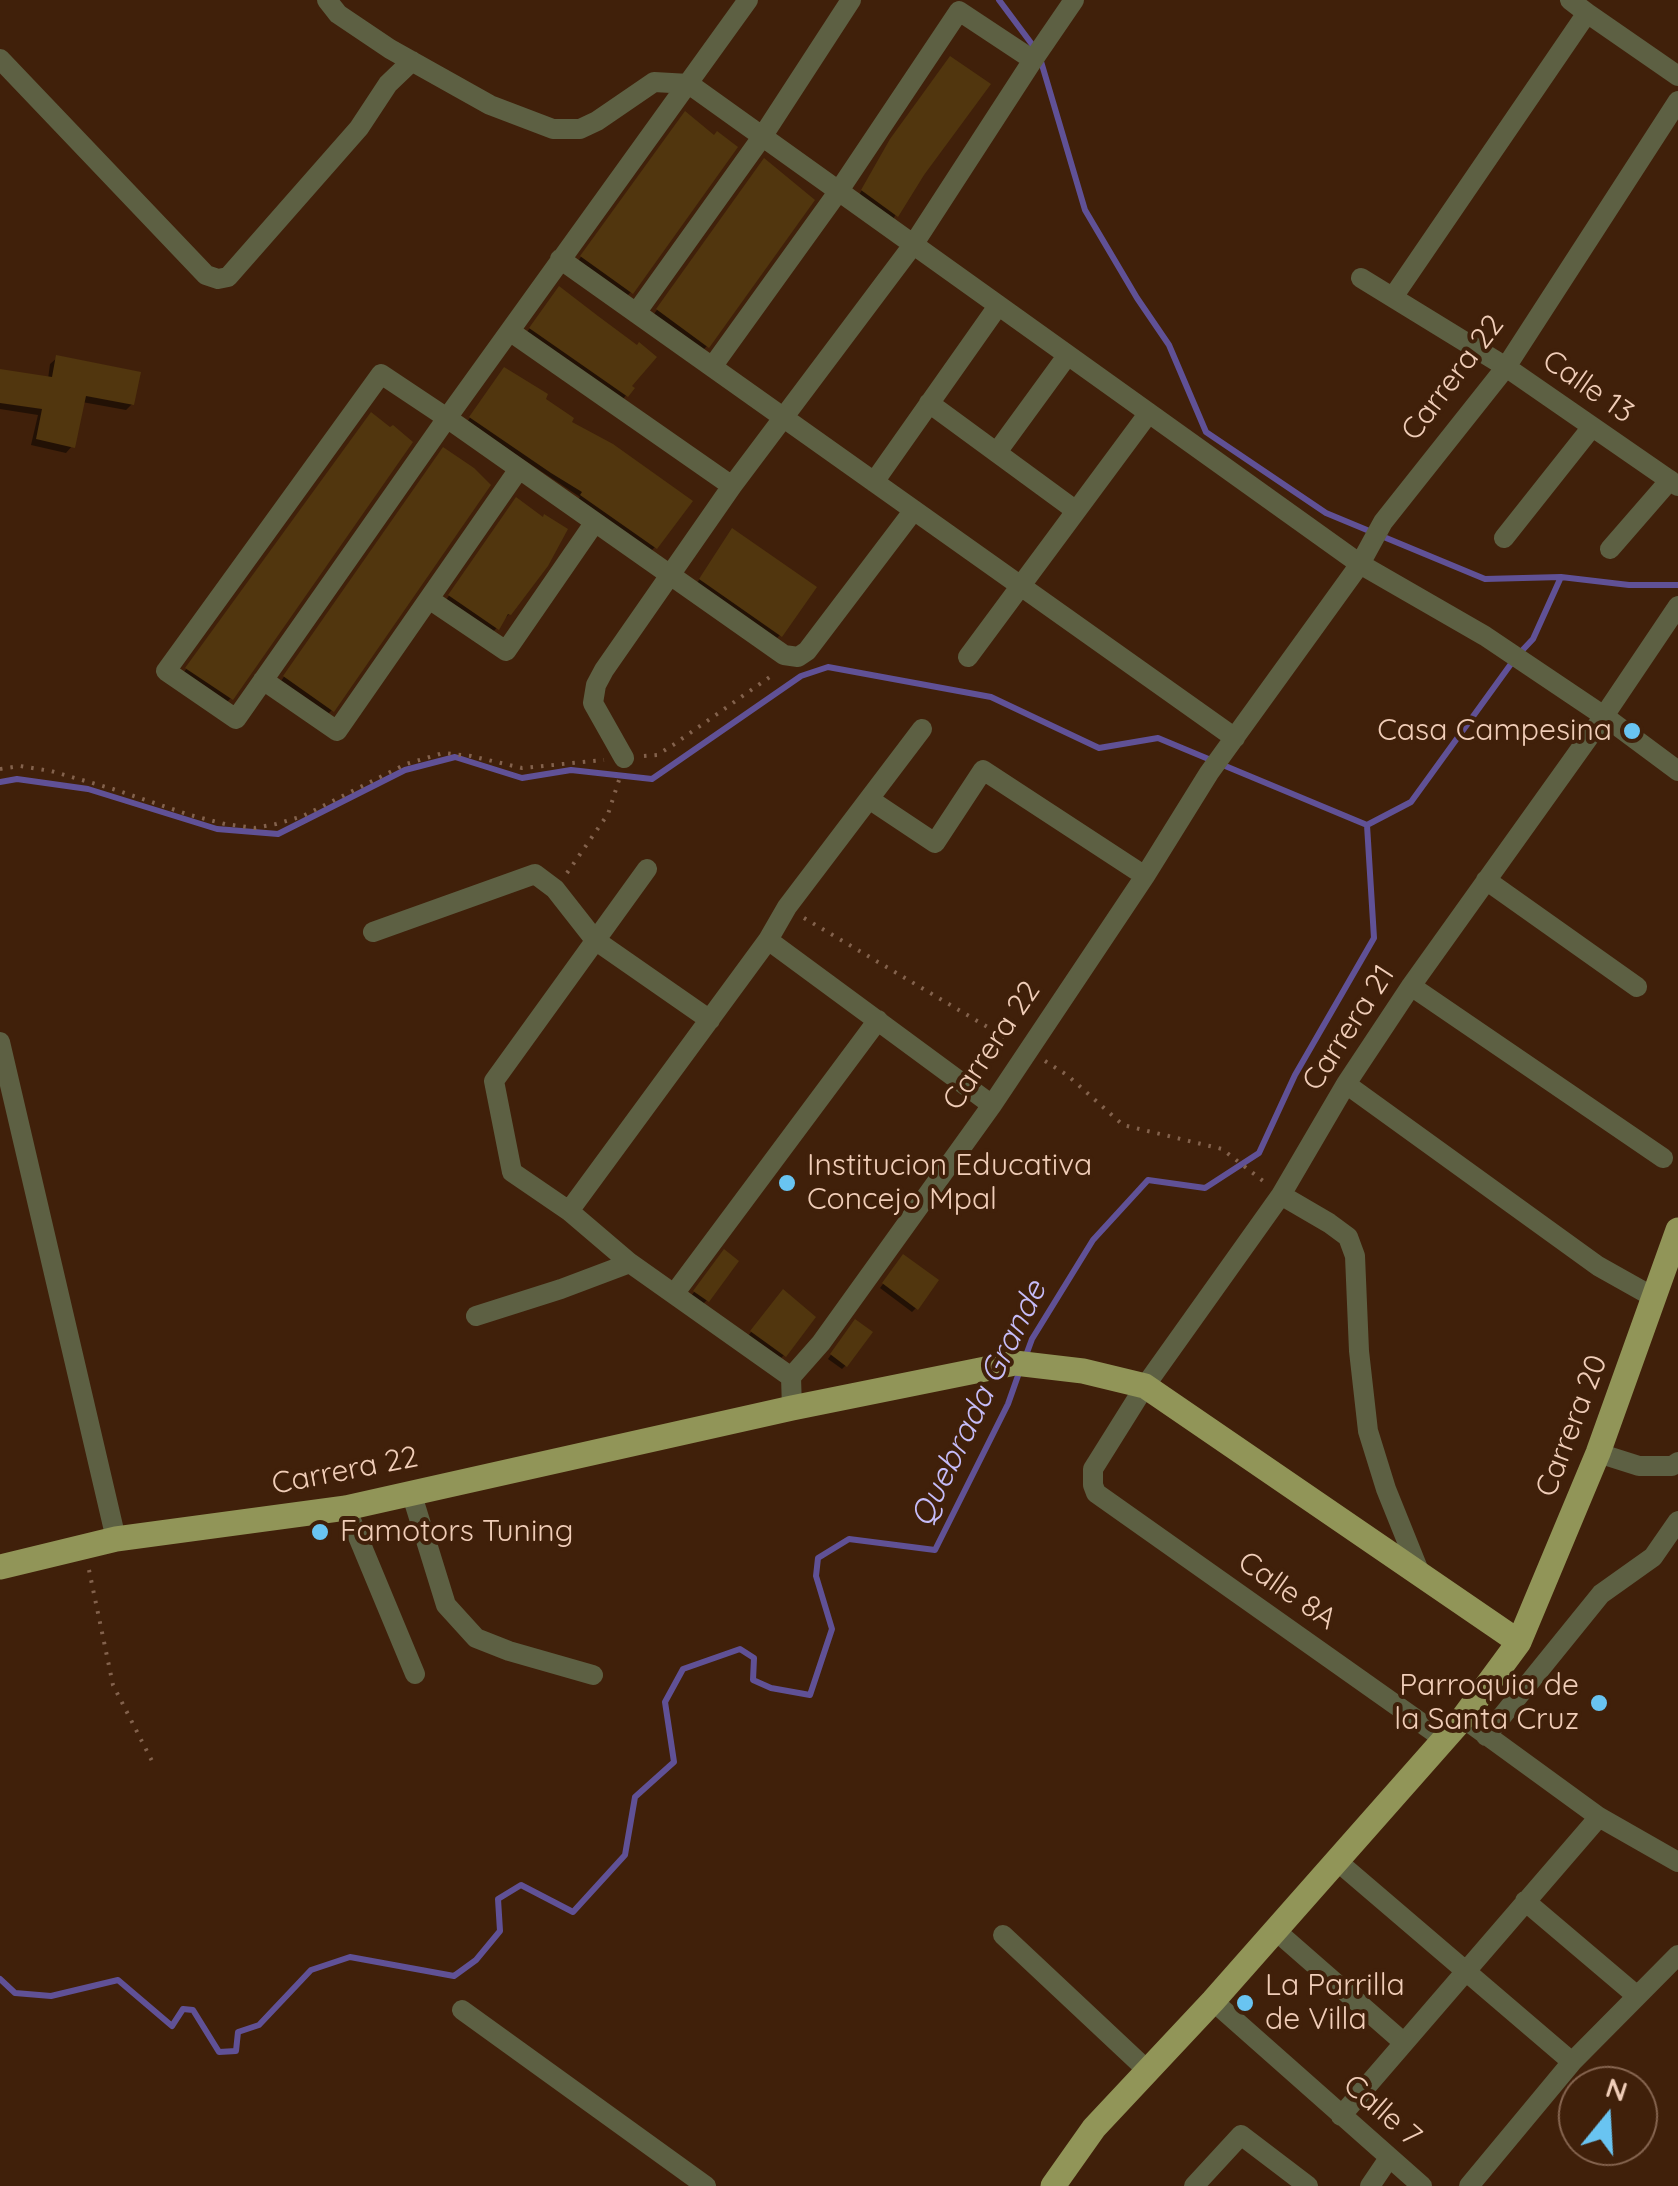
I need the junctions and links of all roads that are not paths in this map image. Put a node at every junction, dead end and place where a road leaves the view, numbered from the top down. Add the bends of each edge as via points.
1 (327, 0) edge
2 (748, 0) edge
3 (851, 0) edge
4 (1074, 0) edge
5 (1578, 14) edge
6 (1037, 54) junction
7 (0, 59) edge
8 (412, 61) junction
9 (1678, 76) edge
10 (689, 84) junction
11 (1678, 102) edge
12 (762, 137) junction
13 (838, 192) junction
14 (913, 245) junction
15 (560, 260) junction
16 (1361, 278) dead end
17 (1393, 297) junction
18 (998, 306) junction
19 (636, 313) junction
20 (511, 332) junction
21 (1068, 356) junction
22 (712, 367) junction
23 (1506, 367) junction
24 (929, 403) junction
25 (1148, 414) junction
26 (447, 418) junction
27 (784, 418) junction
28 (1592, 426) junction
29 (996, 452) junction
30 (520, 469) junction
31 (874, 482) junction
32 (1674, 483) edge
33 (732, 486) junction
34 (914, 510) junction
35 (1075, 510) junction
36 (595, 522) junction
37 (1504, 538) dead end
38 (1610, 550) dead end
39 (1360, 564) junction
40 (669, 575) junction
41 (1020, 586) junction
42 (430, 599) junction
43 (1678, 606) edge
44 (968, 657) dead end
45 (263, 680) junction
46 (1604, 716) junction
47 (922, 730) dead end
48 (1230, 745) junction
49 (623, 763) road end
50 (1678, 771) edge
51 (870, 800) junction
52 (647, 870) dead end
53 (1145, 876) junction
54 (1486, 880) junction
55 (373, 932) dead end
56 (595, 940) junction
57 (768, 940) junction
58 (1411, 986) junction
59 (1637, 986) dead end
60 (710, 1020) junction
61 (878, 1020) junction
62 (1, 1048) edge
63 (1346, 1084) junction
64 (992, 1105) junction
65 (1663, 1158) dead end
66 (1281, 1195) junction
67 (569, 1211) junction
68 (1678, 1230) edge
69 (630, 1262) junction
70 (674, 1294) junction
71 (1656, 1298) junction
72 (476, 1316) dead end
73 (790, 1377) junction
74 (1145, 1386) junction
75 (792, 1408) junction
76 (1598, 1453) junction
77 (1678, 1462) edge
78 (411, 1492) junction
79 (1096, 1492) joint
80 (346, 1508) junction
81 (1678, 1521) edge
82 (116, 1540) junction
83 (0, 1566) edge
84 (1420, 1576) junction
85 (1519, 1642) junction
86 (415, 1674) dead end
87 (592, 1675) dead end
88 (1463, 1718) junction
89 (1486, 1736) junction
90 (1444, 1739) junction
91 (1599, 1817) junction
92 (1337, 1861) junction
93 (1678, 1862) edge
94 (1525, 1901) junction
95 (1275, 1930) junction
96 (1003, 1935) dead end
97 (1678, 1954) edge
98 (1465, 1971) junction
99 (1637, 1996) junction
100 (1213, 2002) junction
101 (462, 2010) dead end
102 (1403, 2042) junction
103 (1572, 2062) junction
104 (1148, 2070) junction
105 (1341, 2116) junction
106 (1389, 2158) junction
107 (706, 2186) edge
108 (1052, 2186) edge
109 (1194, 2186) edge
110 (1308, 2186) edge
111 (1370, 2186) edge
112 (1422, 2186) edge
113 (1469, 2186) edge

1 - 8 street
2 - 10 street
3 - 12 street
4 - 6 street
5 - 9 street
5 - 17 street
6 - 13 street via 960,12
6 - 14 street
7 - 8 street via 206,275 218,279 228,277
8 - 10 street via 490,105 553,129 598,122 654,82
10 - 12 street
10 - 15 street
11 - 23 street, Carrera 22
12 - 13 street
12 - 19 street
13 - 14 street
13 - 22 street
14 - 18 street
14 - 27 street
15 - 19 street
15 - 20 street
16 - 17 street, Calle 13
17 - 23 street, Calle 13
18 - 21 street
18 - 24 street
19 - 22 street
20 - 26 street
20 - 33 street
21 - 25 street
21 - 29 street
22 - 27 street
23 - 28 street, Calle 13
23 - 39 street, Carrera 22
24 - 29 street
24 - 31 street
25 - 35 street
25 - 39 street
26 - 30 street
26 - 45 street
26 - 45 street via 381,374 166,671 236,719
27 - 31 street
27 - 33 street
28 - 32 street, Calle 13
28 - 37 street
29 - 35 street
30 - 36 street
30 - 42 street
31 - 34 street
32 - 38 street
33 - 40 street
34 - 40 street via 798,656 784,655
34 - 41 street
35 - 41 street
36 - 40 street
36 - 42 street via 506,651
39 - 46 street
39 - 48 street, Carrera 22
40 - 49 street via 593,696
41 - 44 street
41 - 48 street
42 - 45 street via 338,731
43 - 46 street, Carrera 21
46 - 50 street
46 - 54 street, Carrera 21
47 - 51 street
48 - 53 street, Carrera 22
51 - 53 street via 935,843 984,770
51 - 57 street
52 - 56 street
53 - 64 street, Carrera 22
54 - 58 street, Carrera 21
54 - 59 street
55 - 56 street via 535,874
56 - 60 street
56 - 67 street via 494,1081 512,1172
57 - 60 street
57 - 61 street
58 - 63 street, Carrera 21
58 - 65 street
60 - 67 street
61 - 64 street
61 - 70 street
62 - 82 street
63 - 66 street, Carrera 21
63 - 71 street via 1598,1266
64 - 73 street, Carrera 22 via 821,1344
66 - 74 street, Carrera 21
66 - 84 street via 1348,1236 1368,1431
67 - 69 street
68 - 71 main road, Carrera 20
69 - 70 street
69 - 72 street
70 - 73 street
71 - 76 main road, Carrera 20
73 - 75 street
74 - 75 main road, Carrera 22 via 1024,1364
74 - 79 street, Carrera 21 via 1093,1469
74 - 84 main road
75 - 78 main road, Carrera 22
76 - 77 street via 1639,1466
76 - 85 main road, Carrera 20
78 - 80 main road, Carrera 22
78 - 87 street via 446,1606 476,1638
79 - 90 street, Calle 8A
80 - 82 main road, Carrera 22
80 - 86 street
81 - 89 street via 1654,1557 1600,1594
82 - 83 main road, Carrera 22
84 - 85 main road
85 - 88 main road, Carrera 20
88 - 89 street
88 - 90 main road, Carrera 20
89 - 91 street
90 - 92 main road, Carrera 20
91 - 93 street
91 - 94 street
92 - 95 main road, Carrera 20
92 - 98 street
94 - 98 street
94 - 99 street
95 - 100 main road, Carrera 20
95 - 102 street
96 - 104 street
97 - 99 street
98 - 102 street
98 - 103 street
99 - 103 street
100 - 104 main road, Carrera 20
100 - 105 street, Calle 7
101 - 107 street
102 - 105 street
103 - 113 street
104 - 108 main road, Carrera 20
105 - 106 street, Calle 7
106 - 111 street
106 - 112 street, Calle 7
109 - 110 street via 1241,2135

